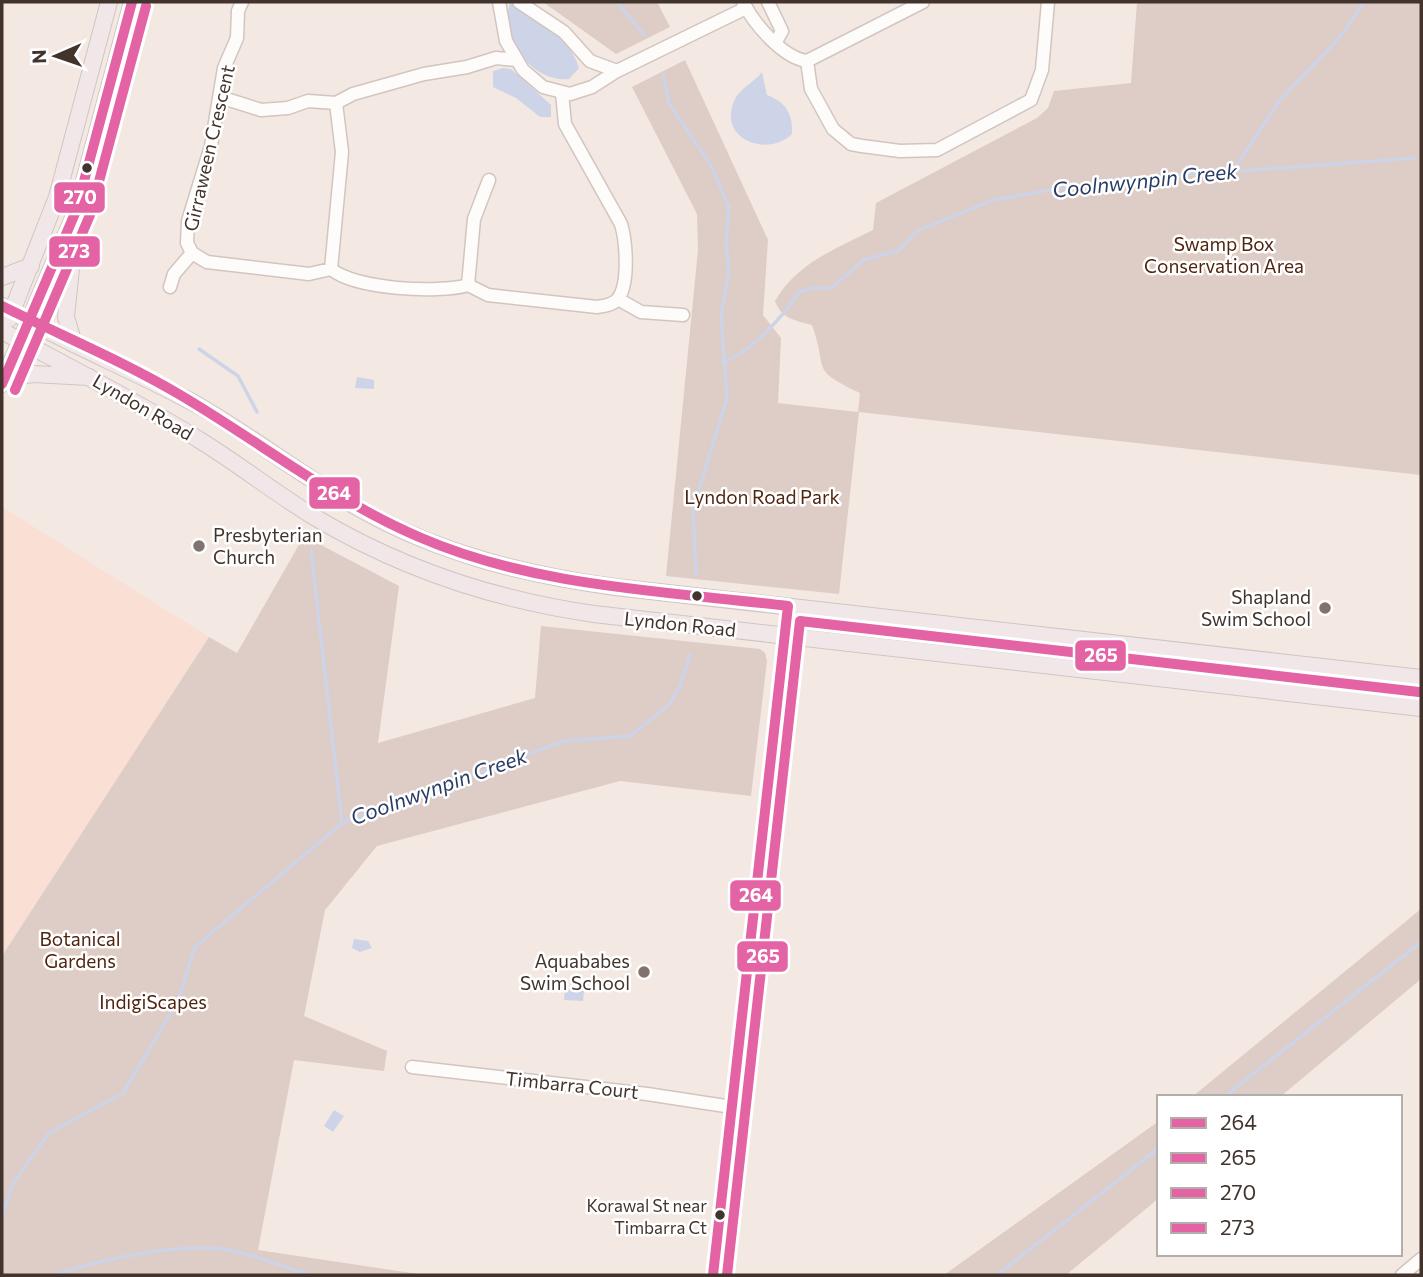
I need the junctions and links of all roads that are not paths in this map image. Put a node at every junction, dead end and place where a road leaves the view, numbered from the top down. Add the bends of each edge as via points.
1 (109, 2) edge
2 (132, 2) edge
3 (242, 2) edge
4 (499, 2) edge
5 (519, 2) edge
6 (768, 2) edge
7 (923, 2) edge
8 (1048, 2) edge
9 (745, 5) edge
10 (506, 41) junction
11 (776, 42) junction
12 (496, 58) junction
13 (516, 60) junction
14 (590, 61) junction
15 (807, 61) junction
16 (617, 71) junction
17 (592, 87) junction
18 (562, 93) junction
19 (220, 97) junction
20 (336, 103) junction
21 (489, 180) dead end
22 (76, 211) junction
23 (192, 253) junction
24 (31, 266) junction
25 (331, 270) junction
26 (2, 277) edge
27 (468, 285) junction
28 (170, 287) dead end
29 (618, 299) junction
30 (7, 309) edge
31 (683, 316) dead end
32 (31, 321) junction
33 (2, 333) edge
34 (22, 341) junction
35 (74, 344) junction
36 (91, 377) junction
37 (3, 381) edge
38 (788, 606) junction
39 (785, 635) junction
40 (1421, 678) edge
41 (1421, 708) edge
42 (412, 1068) dead end
43 (732, 1107) junction
44 (1421, 1259) edge
45 (713, 1275) edge
46 (1402, 1275) edge

1 - 24 main road via 57,197
2 - 22 main road
3 - 19 street, Girraween Crescent
4 - 10 street
5 - 14 street via 564,32
6 - 11 street via 782,31
7 - 15 street
8 - 15 street via 1042,70 1031,100 937,150 887,149 842,139 811,89
9 - 11 street
9 - 16 street
10 - 12 street
10 - 13 street
11 - 15 street
12 - 13 street
12 - 20 street via 353,94
13 - 18 street via 543,87
14 - 16 street
14 - 17 street
16 - 17 street
17 - 18 street
18 - 29 street via 565,124 625,238
19 - 20 street via 261,110 288,108 308,100
19 - 23 street, Girraween Crescent via 186,232
20 - 25 street via 342,152
21 - 27 street via 474,219
22 - 32 main road
22 - 35 main road via 66,317
23 - 25 street, Girraween Crescent via 206,262 309,274
23 - 28 street, Girraween Crescent via 174,274
24 - 26 main road
24 - 30 main road
25 - 27 street via 349,280 370,283 440,290
27 - 29 street via 488,295 597,307
29 - 31 street via 641,312
30 - 32 main road, Lyndon Road
30 - 33 main road
32 - 34 main road
32 - 35 main road, Lyndon Road
33 - 34 main road, Lyndon Road
34 - 36 main road, Lyndon Road
34 - 37 main road
35 - 38 main road, Lyndon Road via 216,416 362,510 442,546 568,580
36 - 37 main road via 33,374
36 - 39 main road, Lyndon Road via 203,442 315,517 421,570 486,592 560,609
38 - 39 main road
38 - 40 main road, Lyndon Road
39 - 41 main road, Lyndon Road
39 - 43 street
42 - 43 street, Timbarra Court
43 - 45 street
44 - 46 street

